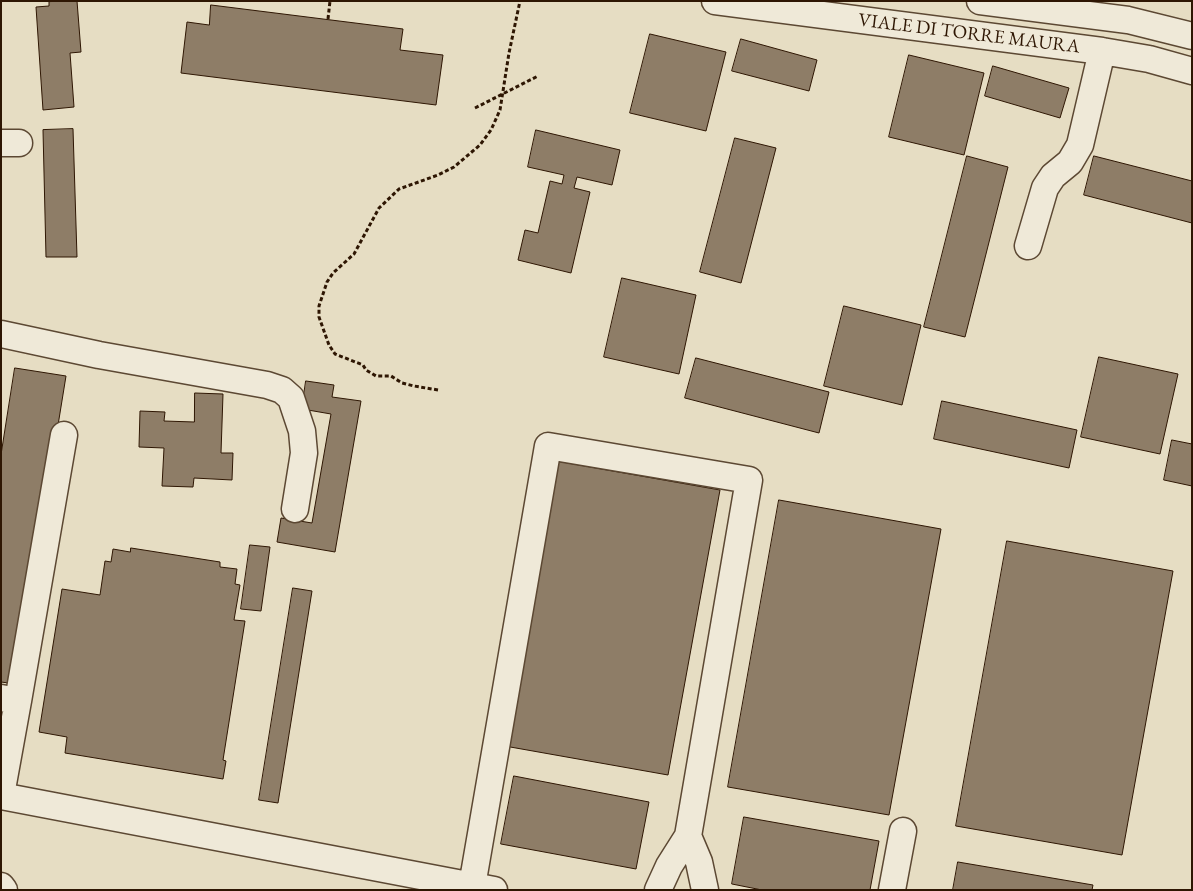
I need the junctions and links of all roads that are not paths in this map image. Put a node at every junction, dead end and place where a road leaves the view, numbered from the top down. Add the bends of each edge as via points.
1 (715, 1) edge
2 (980, 1) edge
3 (1192, 36) edge
4 (1102, 51) junction
5 (1192, 72) edge
6 (1028, 246) dead end
7 (1, 334) edge
8 (64, 435) dead end
9 (295, 509) dead end
10 (10, 699) edge
11 (1, 796) edge
12 (903, 831) dead end
13 (688, 836) junction
14 (1, 886) edge
15 (483, 888) edge
16 (4, 890) edge
17 (658, 890) edge
18 (705, 890) edge
19 (892, 890) edge

1 - 4 street, VIALE DI TORRE MAURA
2 - 3 street, VIALE DI TORRE MAURA via 1128,20
4 - 5 street, VIALE DI TORRE MAURA via 1148,59
4 - 6 street via 1080,145 1070,162 1053,176 1045,188
7 - 9 street via 282,390 291,398 302,431 304,453
8 - 10 street
10 - 11 street
11 - 15 street
12 - 19 street
13 - 15 street via 749,480 548,446
13 - 17 street
13 - 18 street via 699,862
14 - 16 street

